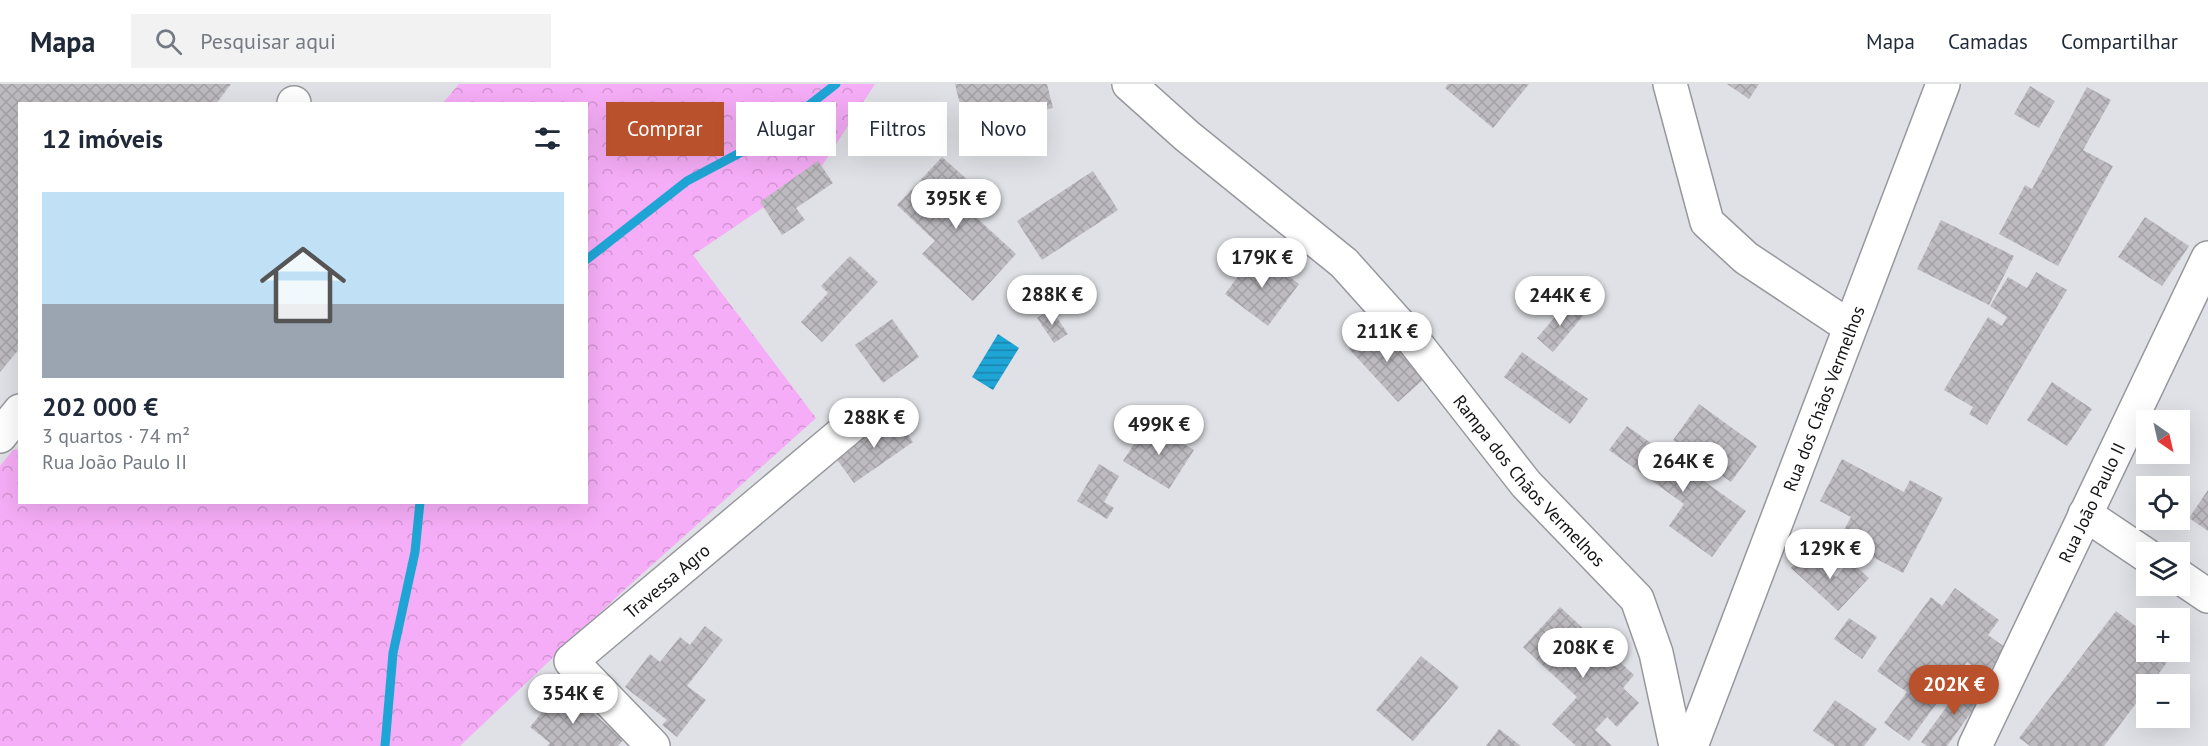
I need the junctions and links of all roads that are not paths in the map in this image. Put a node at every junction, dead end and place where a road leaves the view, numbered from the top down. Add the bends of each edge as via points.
1 (1129, 84) edge
2 (1670, 84) edge
3 (1943, 84) edge
4 (2208, 258) edge
5 (1850, 327) junction
6 (18, 414) edge
7 (852, 424) dead end
8 (0, 436) edge
9 (2085, 514) junction
10 (2136, 548) edge
11 (2190, 584) edge
12 (2208, 596) edge
13 (653, 746) edge
14 (1676, 746) edge
15 (1691, 746) edge
16 (1974, 746) edge

1 - 14 street, Rampa dos Chãos Vermelhos via 1344,263 1414,341 1526,484 1637,598 1656,653
2 - 5 street via 1707,222 1746,258
3 - 5 street, Rua dos Chãos Vermelhos
4 - 9 street, Rua João Paulo II
5 - 15 street, Rua dos Chãos Vermelhos
6 - 8 street
7 - 13 street, Travessa Agro via 571,661
9 - 10 street
9 - 16 street, Rua João Paulo II
11 - 12 street

